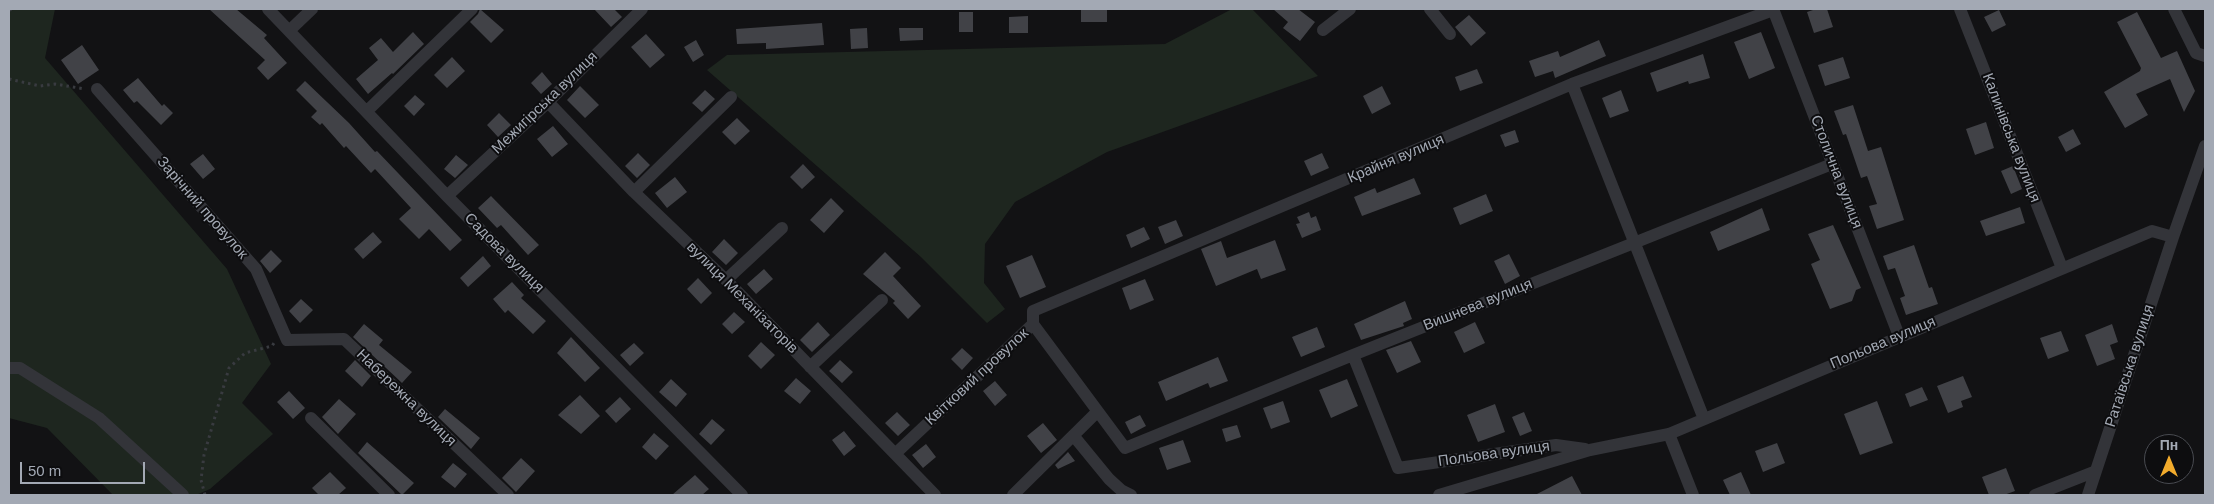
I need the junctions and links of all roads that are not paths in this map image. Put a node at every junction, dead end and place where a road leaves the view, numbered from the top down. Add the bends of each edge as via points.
1 (268, 9) edge
2 (312, 9) edge
3 (472, 9) edge
4 (642, 9) edge
5 (1350, 9) edge
6 (1430, 9) edge
7 (1960, 9) edge
8 (2174, 9) edge
9 (1773, 10) edge
10 (1323, 30) dead end
11 (290, 31) junction
12 (1450, 34) dead end
13 (2205, 56) edge
14 (1572, 84) junction
15 (97, 89) road end
16 (731, 97) dead end
17 (548, 102) junction
18 (367, 111) junction
19 (2205, 146) edge
20 (1832, 164) junction
21 (634, 192) junction
22 (447, 196) junction
23 (782, 228) dead end
24 (2173, 237) junction
25 (1633, 243) junction
26 (2062, 268) junction
27 (726, 280) junction
28 (882, 300) dead end
29 (1033, 324) junction
30 (285, 335) joint
31 (1899, 336) junction
32 (1353, 354) junction
33 (810, 367) junction
34 (9, 368) edge
35 (1098, 412) junction
36 (311, 418) dead end
37 (1704, 419) junction
38 (1669, 434) junction
39 (1077, 440) dead end
40 (1125, 448) joint
41 (1590, 450) junction
42 (895, 454) junction
43 (2096, 471) junction
44 (183, 495) edge
45 (389, 495) edge
46 (508, 495) edge
47 (742, 495) edge
48 (935, 495) edge
49 (1013, 495) edge
50 (1131, 495) edge
51 (1439, 495) edge
52 (1693, 495) edge
53 (2035, 495) edge
54 (2088, 495) edge

1 - 11 street, Садова вулиця
2 - 11 street
3 - 18 street
4 - 17 street, Межигірська вулиця
5 - 10 street
6 - 12 street
7 - 26 street, Калинівська вулиця
8 - 13 street via 2196,53
9 - 14 street, Крайня вулиця
9 - 20 street, Столична вулиця
11 - 18 street, Садова вулиця
14 - 25 street
14 - 29 street, Крайня вулиця via 1034,311
15 - 30 street, Зарічний провулок via 256,269
16 - 21 street
17 - 21 street, вулиця Механізаторів
17 - 22 street, Межигірська вулиця
18 - 22 street, Садова вулиця
19 - 24 street, Ратаївська вулиця
20 - 25 street, Вишнева вулиця
20 - 31 street, Столична вулиця
21 - 27 street, вулиця Механізаторів
22 - 47 street, Садова вулиця
23 - 27 street
24 - 26 street, Польова вулиця via 2152,231
24 - 43 street, Ратаївська вулиця
25 - 32 street, Вишнева вулиця
25 - 37 street
26 - 31 street, Польова вулиця
27 - 33 street, вулиця Механізаторів
28 - 33 street
29 - 35 street, Квітковий провулок
29 - 42 street, Квітковий провулок
30 - 46 street, Набережна вулиця via 344,339
31 - 37 street, Польова вулиця
32 - 40 street, Вишнева вулиця
32 - 41 street, Польова вулиця via 1398,468 1556,445
33 - 42 street, вулиця Механізаторів
34 - 44 street via 20,368 99,418
35 - 40 street, Квітковий провулок
35 - 49 street
36 - 45 street
37 - 38 street, Польова вулиця
38 - 41 street, Польова вулиця
38 - 52 street
39 - 50 street via 1109,479
41 - 51 street, Польова вулиця
42 - 48 street, вулиця Механізаторів
43 - 53 street
43 - 54 street, Ратаївська вулиця

